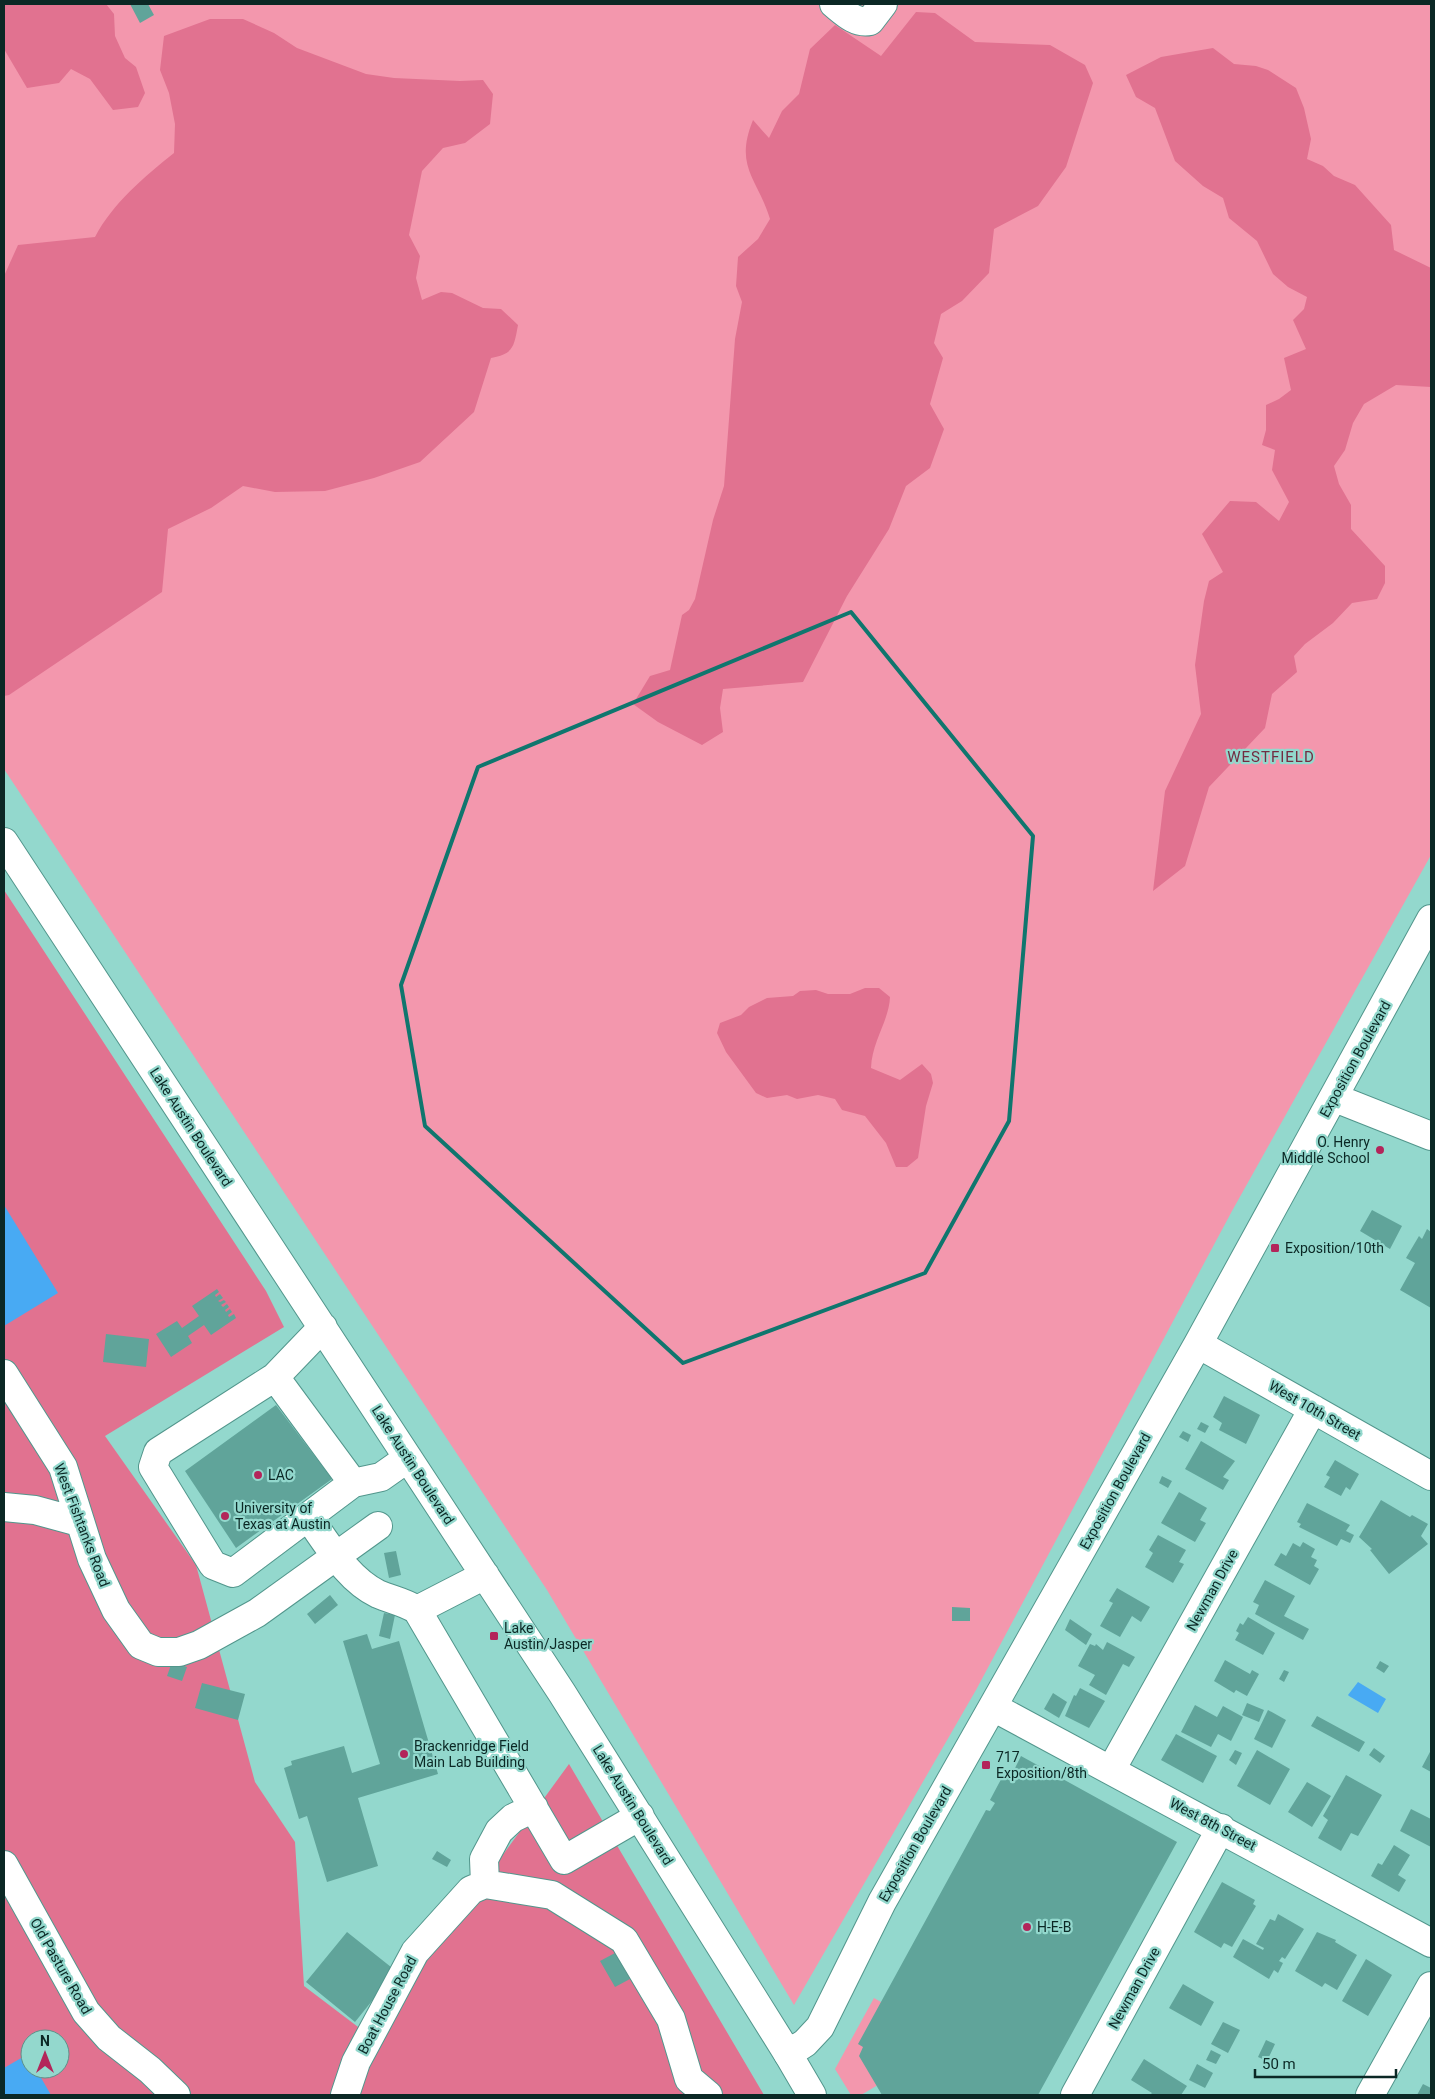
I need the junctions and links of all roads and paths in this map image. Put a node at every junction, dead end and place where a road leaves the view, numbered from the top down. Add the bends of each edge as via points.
1 (834, 4) edge
2 (883, 4) edge
3 (4, 842) edge
4 (1431, 919) edge
5 (1335, 1098) junction
6 (1431, 1136) edge
7 (323, 1327) junction
8 (1198, 1344) junction
9 (4, 1374) edge
10 (275, 1377) junction
11 (1313, 1409) junction
12 (408, 1458) junction
13 (1431, 1476) edge
14 (353, 1483) junction
15 (4, 1507) edge
16 (308, 1517) junction
17 (79, 1522) junction
18 (378, 1526) dead end
19 (336, 1556) junction
20 (485, 1574) junction
21 (418, 1610) junction
22 (993, 1707) junction
23 (1111, 1770) junction
24 (534, 1808) junction
25 (640, 1816) junction
26 (1221, 1828) junction
27 (4, 1865) edge
28 (485, 1884) junction
29 (1431, 1943) edge
30 (1429, 1995) edge
31 (788, 2054) junction
32 (176, 2095) edge
33 (345, 2095) edge
34 (708, 2095) edge
35 (812, 2095) edge
36 (1075, 2095) edge
37 (1370, 2095) edge

1 - 2 street via 862,22 870,21
3 - 7 street, Lake Austin Boulevard
4 - 5 street, Exposition Boulevard
5 - 6 street
5 - 8 street, Exposition Boulevard
7 - 10 street
7 - 12 street, Lake Austin Boulevard
8 - 11 street, West 10th Street
8 - 22 street, Exposition Boulevard
9 - 17 street, West Fishtanks Road via 62,1467
10 - 14 street
10 - 16 street via 158,1452 152,1467 213,1566 233,1573
11 - 13 street, West 10th Street
11 - 23 street, Newman Drive
12 - 14 street via 381,1477
12 - 20 street, Lake Austin Boulevard
14 - 16 street
15 - 17 street via 35,1510
16 - 19 street
17 - 19 street, West Fishtanks Road via 116,1610 142,1645 158,1652 179,1652 200,1644 258,1613
18 - 19 street, West Fishtanks Road
19 - 21 street via 352,1575 378,1594 405,1602
20 - 21 street
20 - 25 street, Lake Austin Boulevard
21 - 24 street
22 - 23 street, West 8th Street
22 - 31 street, Exposition Boulevard via 882,1902 820,2027 805,2043
23 - 26 street, West 8th Street
24 - 25 street via 564,1860
24 - 28 street via 513,1818 499,1831 484,1859
25 - 31 street, Lake Austin Boulevard
26 - 29 street, West 8th Street
26 - 36 street, Newman Drive
27 - 32 street, Old Pasture Road via 86,2012 109,2038
28 - 33 street, Boat House Road via 471,1890 415,1952 356,2062
28 - 34 street via 552,1895 624,1940 671,2020 689,2079
30 - 37 street
31 - 35 street, Lake Austin Boulevard

